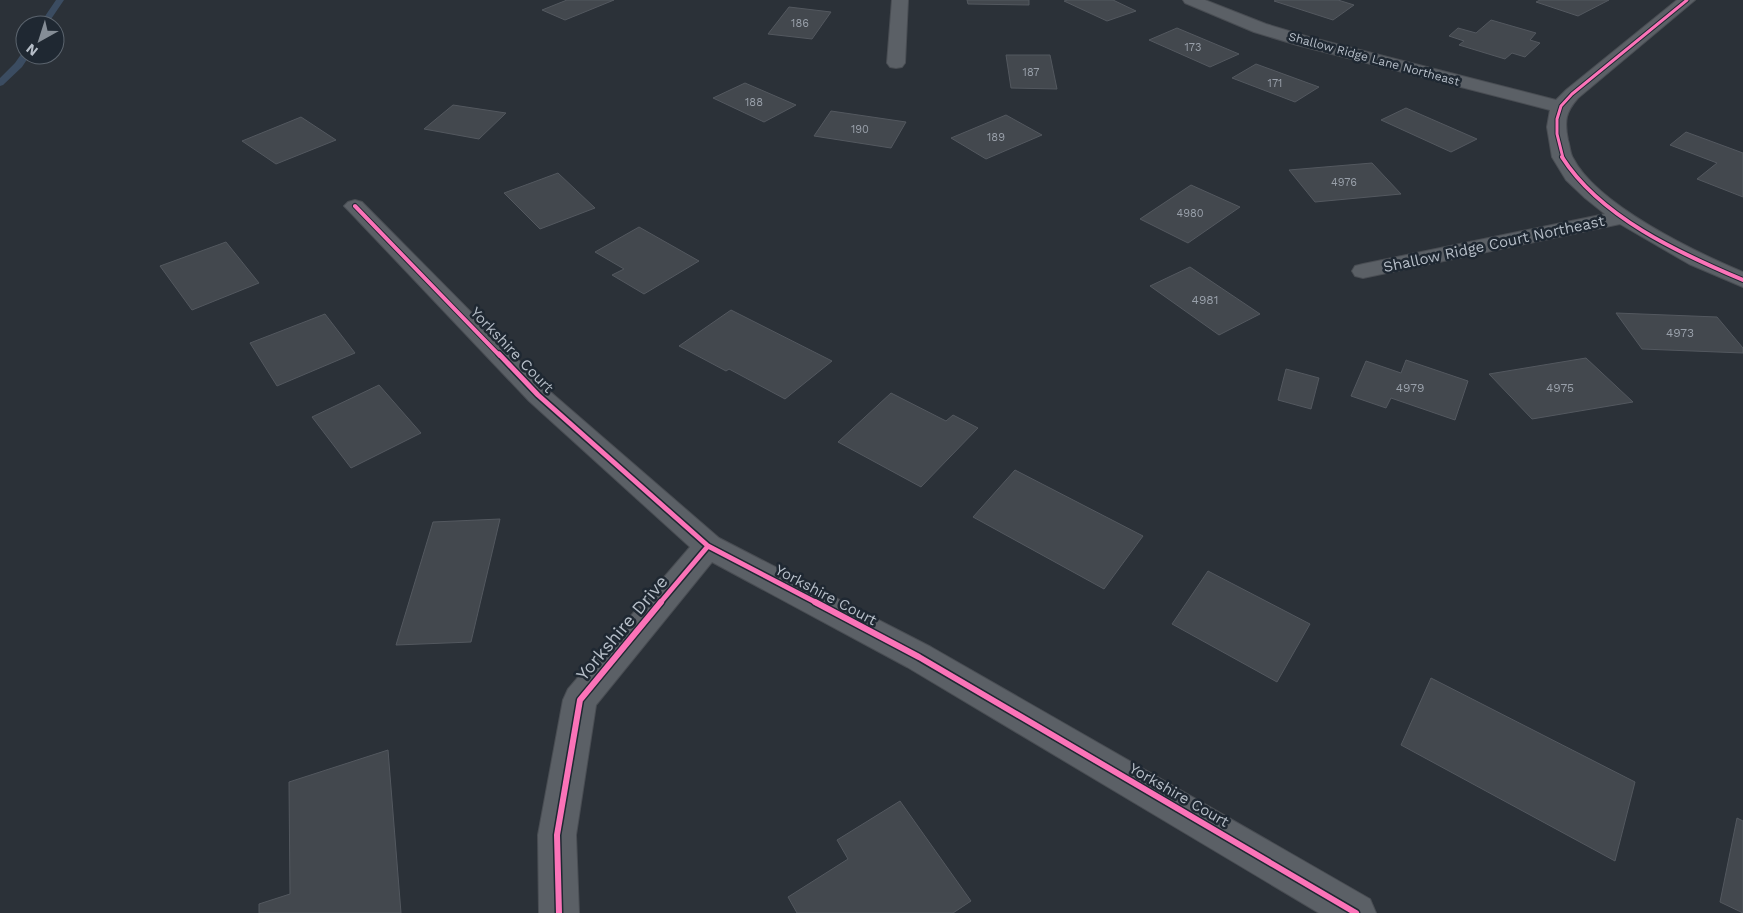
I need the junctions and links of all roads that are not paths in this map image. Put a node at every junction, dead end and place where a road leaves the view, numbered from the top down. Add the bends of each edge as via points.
1 (900, 0) edge
2 (1191, 0) edge
3 (1687, 0) edge
4 (896, 63) dead end
5 (1560, 107) junction
6 (355, 206) dead end
7 (1624, 217) junction
8 (1363, 271) dead end
9 (1743, 280) edge
10 (708, 546) junction
11 (559, 913) edge
12 (1356, 913) edge

1 - 4 street
2 - 5 street, Shallow Ridge Lane Northeast via 1260,28 1303,41
3 - 5 street
5 - 7 street via 1556,126 1562,157 1581,184
6 - 10 street, Yorkshire Court via 538,395
7 - 8 street, Shallow Ridge Court Northeast
7 - 9 street via 1665,243
10 - 11 street, Yorkshire Drive via 580,700 557,835
10 - 12 street, Yorkshire Court via 918,657

